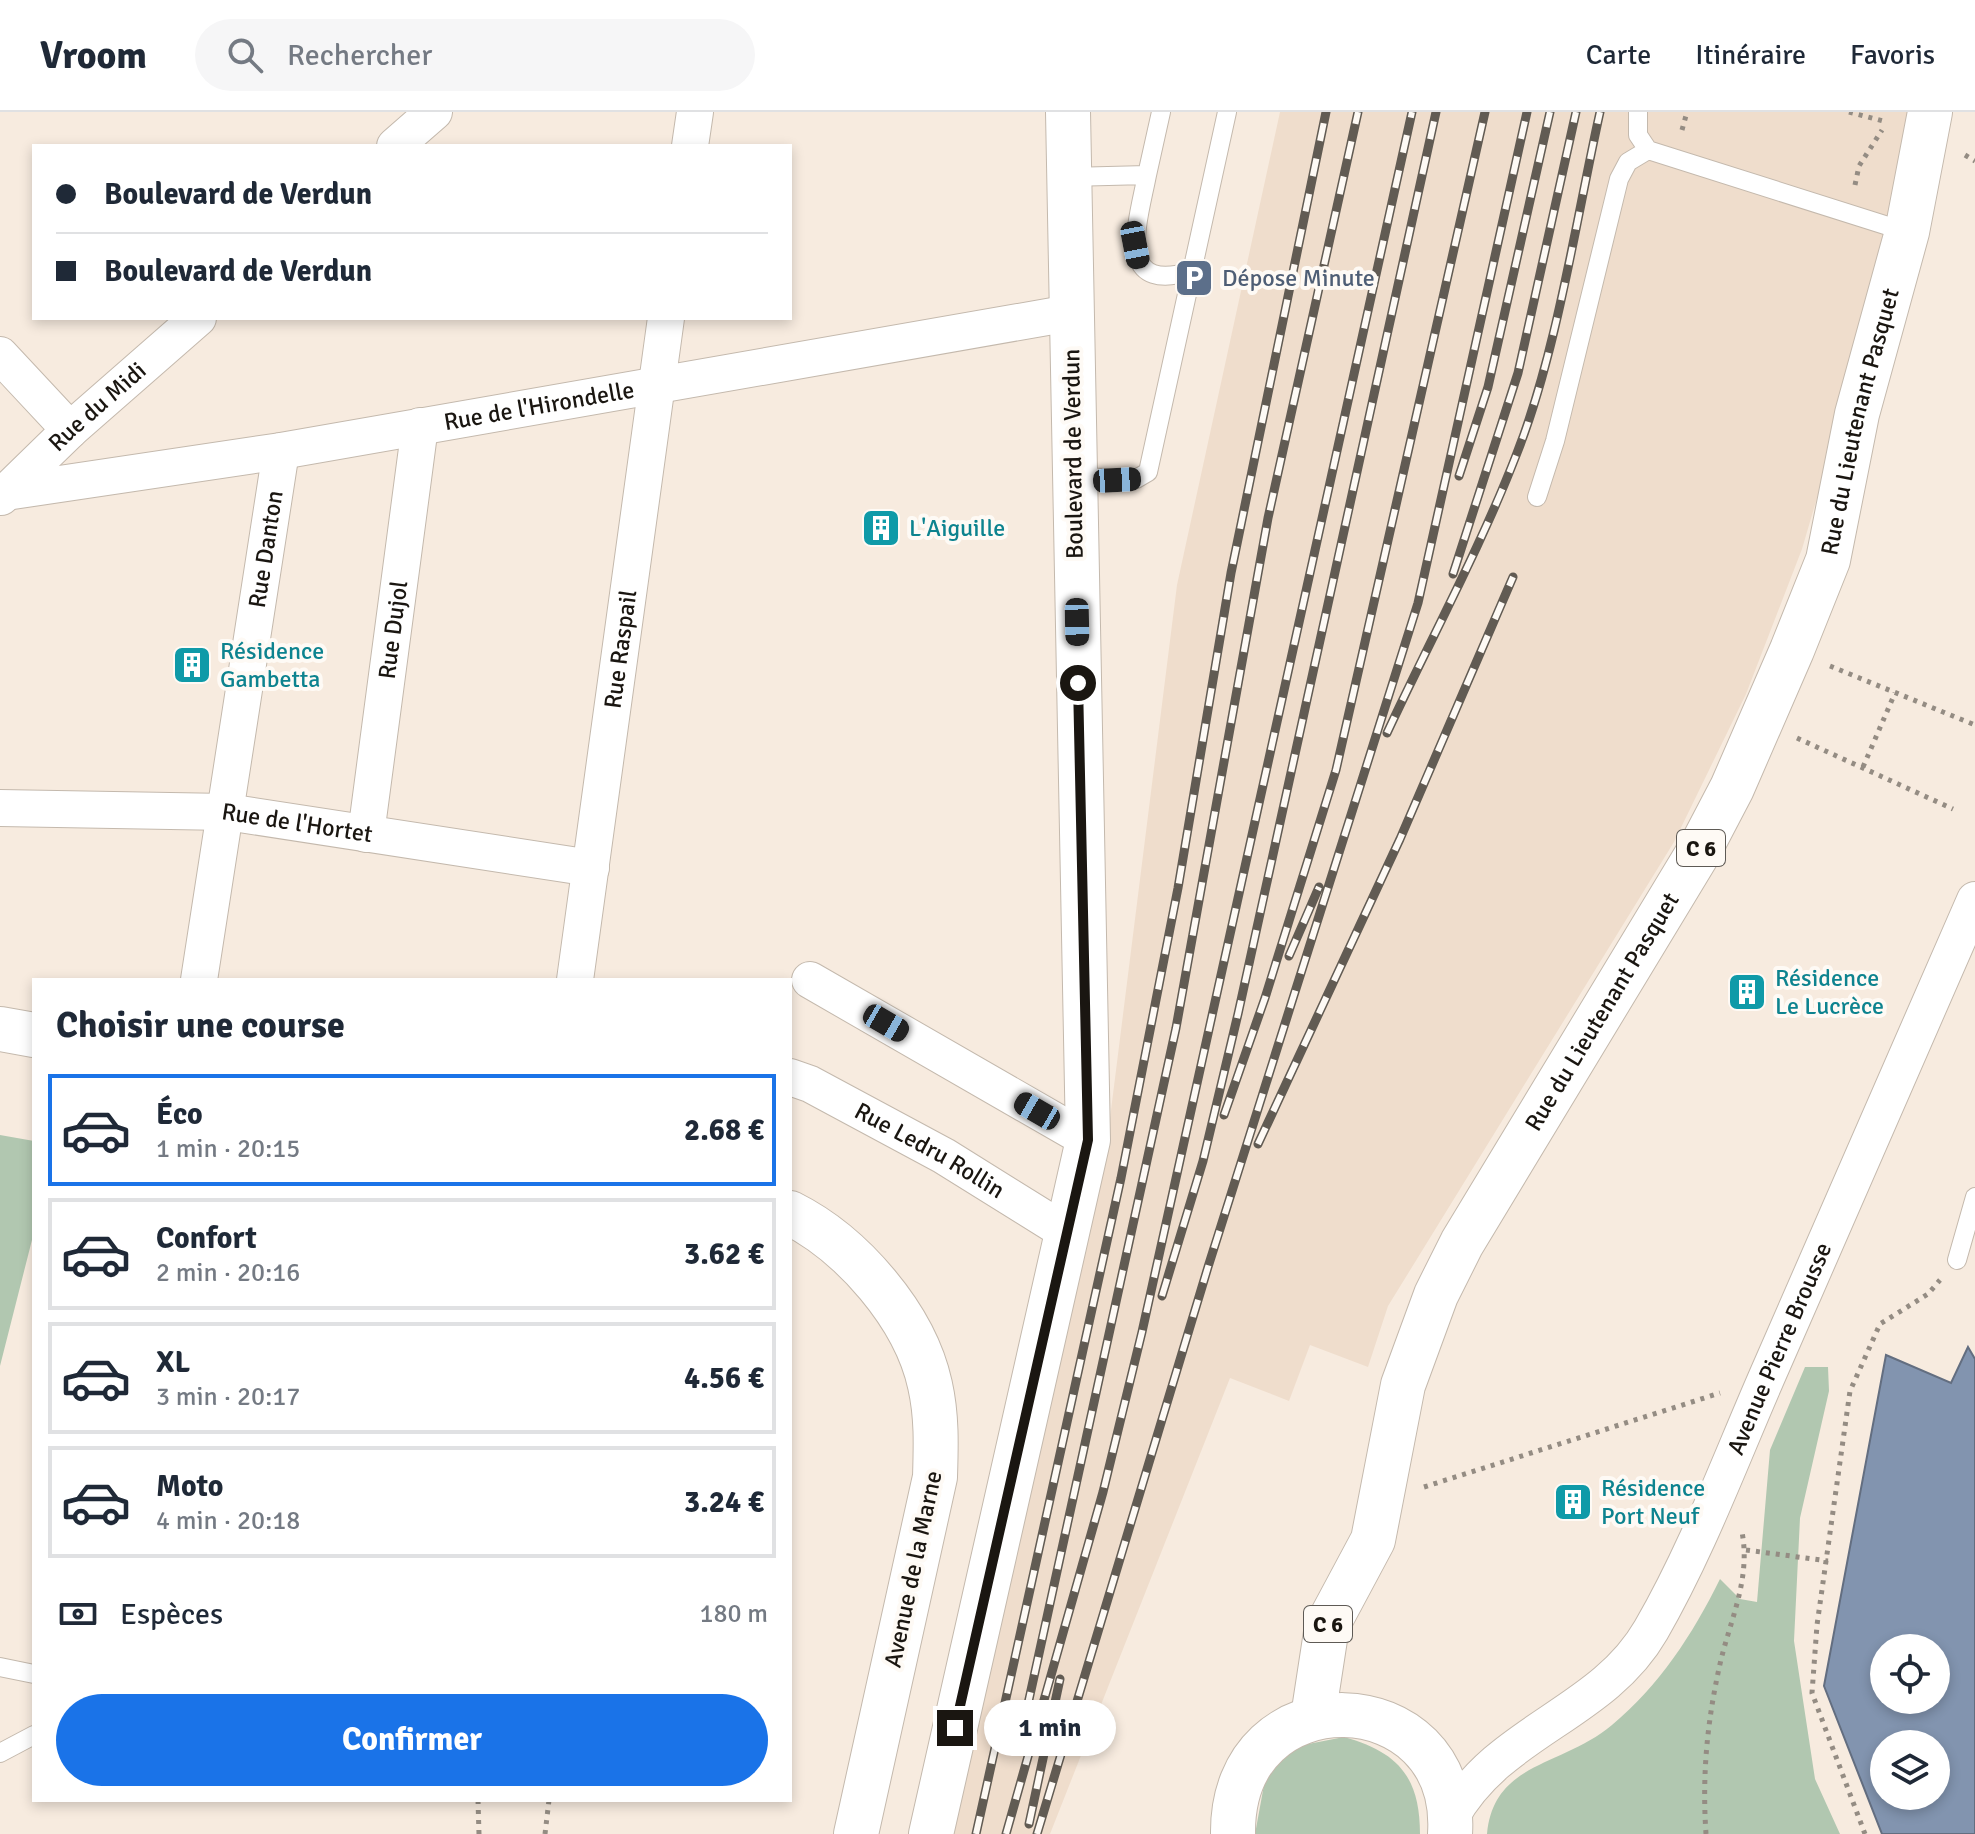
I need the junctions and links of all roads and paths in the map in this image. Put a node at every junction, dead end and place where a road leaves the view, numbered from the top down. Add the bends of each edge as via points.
1 (434, 112) edge
2 (695, 112) edge
3 (1068, 112) edge
4 (1161, 112) edge
5 (1227, 112) edge
6 (1638, 112) edge
7 (1849, 112) edge
8 (1890, 112) edge
9 (1930, 112) edge
10 (1887, 122) junction
11 (397, 144) edge
12 (690, 144) edge
13 (1648, 150) junction
14 (1147, 175) junction
15 (1069, 177) junction
16 (1848, 213) junction
17 (1907, 232) junction
18 (1192, 271) junction
19 (1070, 313) junction
20 (196, 320) edge
21 (666, 320) edge
22 (0, 355) edge
23 (657, 384) junction
24 (420, 426) junction
25 (70, 430) junction
26 (281, 451) junction
27 (1074, 477) junction
28 (3, 495) edge
29 (1537, 497) dead end
30 (1792, 650) junction
31 (1895, 693) junction
32 (1762, 722) junction
33 (1975, 725) edge
34 (1863, 767) junction
35 (0, 808) edge
36 (1953, 809) dead end
37 (227, 812) junction
38 (366, 834) junction
39 (591, 868) junction
40 (1975, 900) edge
41 (199, 978) edge
42 (575, 978) edge
43 (810, 980) dead end
44 (0, 1029) edge
45 (32, 1035) edge
46 (792, 1078) edge
47 (1088, 1140) junction
48 (1975, 1197) edge
49 (792, 1214) edge
50 (1066, 1232) junction
51 (1957, 1260) joint
52 (1732, 1389) dead end
53 (1380, 1501) junction
54 (1734, 1517) dead end
55 (1746, 1550) junction
56 (1828, 1561) junction
57 (0, 1667) edge
58 (32, 1674) edge
59 (1313, 1717) junction
60 (32, 1736) edge
61 (0, 1753) edge
62 (478, 1802) edge
63 (549, 1802) edge
64 (1450, 1825) edge
65 (479, 1834) edge
66 (545, 1834) edge
67 (856, 1834) edge
68 (931, 1834) edge
69 (1233, 1834) edge
70 (1706, 1834) edge
71 (1865, 1834) edge

1 - 11 street
2 - 12 street
3 - 15 main road, Boulevard de Verdun
4 - 14 lane
5 - 18 lane
6 - 13 lane via 1638,135
7 - 10 path
8 - 10 path
9 - 17 main road, Rue du Lieutenant Pasquet / C 6
10 - 16 path via 1859,166
13 - 16 lane
13 - 29 lane via 1628,162 1619,179
14 - 15 lane
14 - 18 lane via 1135,245 1138,261 1160,277
15 - 19 main road, Boulevard de Verdun
16 - 17 lane
17 - 30 main road, Rue du Lieutenant Pasquet / C 6 via 1857,414 1828,560
18 - 27 lane via 1148,472 1136,479
19 - 23 street, Rue de l'Hirondelle
19 - 27 main road, Boulevard de Verdun
20 - 25 street, Rue du Midi
21 - 23 street, Rue Raspail
22 - 25 street
23 - 24 street, Rue de l'Hirondelle
23 - 39 street, Rue Raspail
24 - 26 street, Rue de l'Hirondelle
24 - 38 street, Rue Dujol
25 - 28 street, Rue du Midi
26 - 28 street, Rue de l'Hirondelle
26 - 37 street, Rue Danton
27 - 47 main road, Boulevard de Verdun
30 - 31 path
30 - 32 main road, Rue du Lieutenant Pasquet / C 6
31 - 33 path
31 - 34 path
32 - 34 path
32 - 53 main road, Rue du Lieutenant Pasquet / C 6 via 1657,926 1448,1269 1403,1385
34 - 36 path
35 - 37 street, Rue de l'Hortet
37 - 38 street, Rue de l'Hortet
37 - 41 street, Rue Danton
38 - 39 street, Rue de l'Hortet
39 - 42 street, Rue Raspail
40 - 64 street, Avenue Pierre Brousse via 1717,1492 1650,1632 1603,1686 1498,1758 1467,1788
43 - 47 street
44 - 45 main road
46 - 50 street, Rue Ledru Rollin via 944,1156
47 - 50 main road, Boulevard de Verdun
48 - 51 lane
49 - 67 main road, Avenue de la Marne via 846,1253 897,1313 930,1383 936,1426 935,1477
50 - 68 main road, Boulevard de Verdun
51 - 56 path via 1928,1294 1880,1324 1856,1377
52 - 53 path
53 - 59 main road, Rue du Lieutenant Pasquet / C 6 via 1373,1540 1327,1626
54 - 55 path
55 - 56 path
55 - 70 path via 1740,1599 1709,1719 1702,1781
56 - 71 path via 1812,1693
57 - 58 lane
59 - 64 main road via 1368,1717 1417,1743 1446,1789
59 - 69 main road via 1276,1735 1248,1765 1233,1804
60 - 61 lane
62 - 65 path
63 - 66 path

